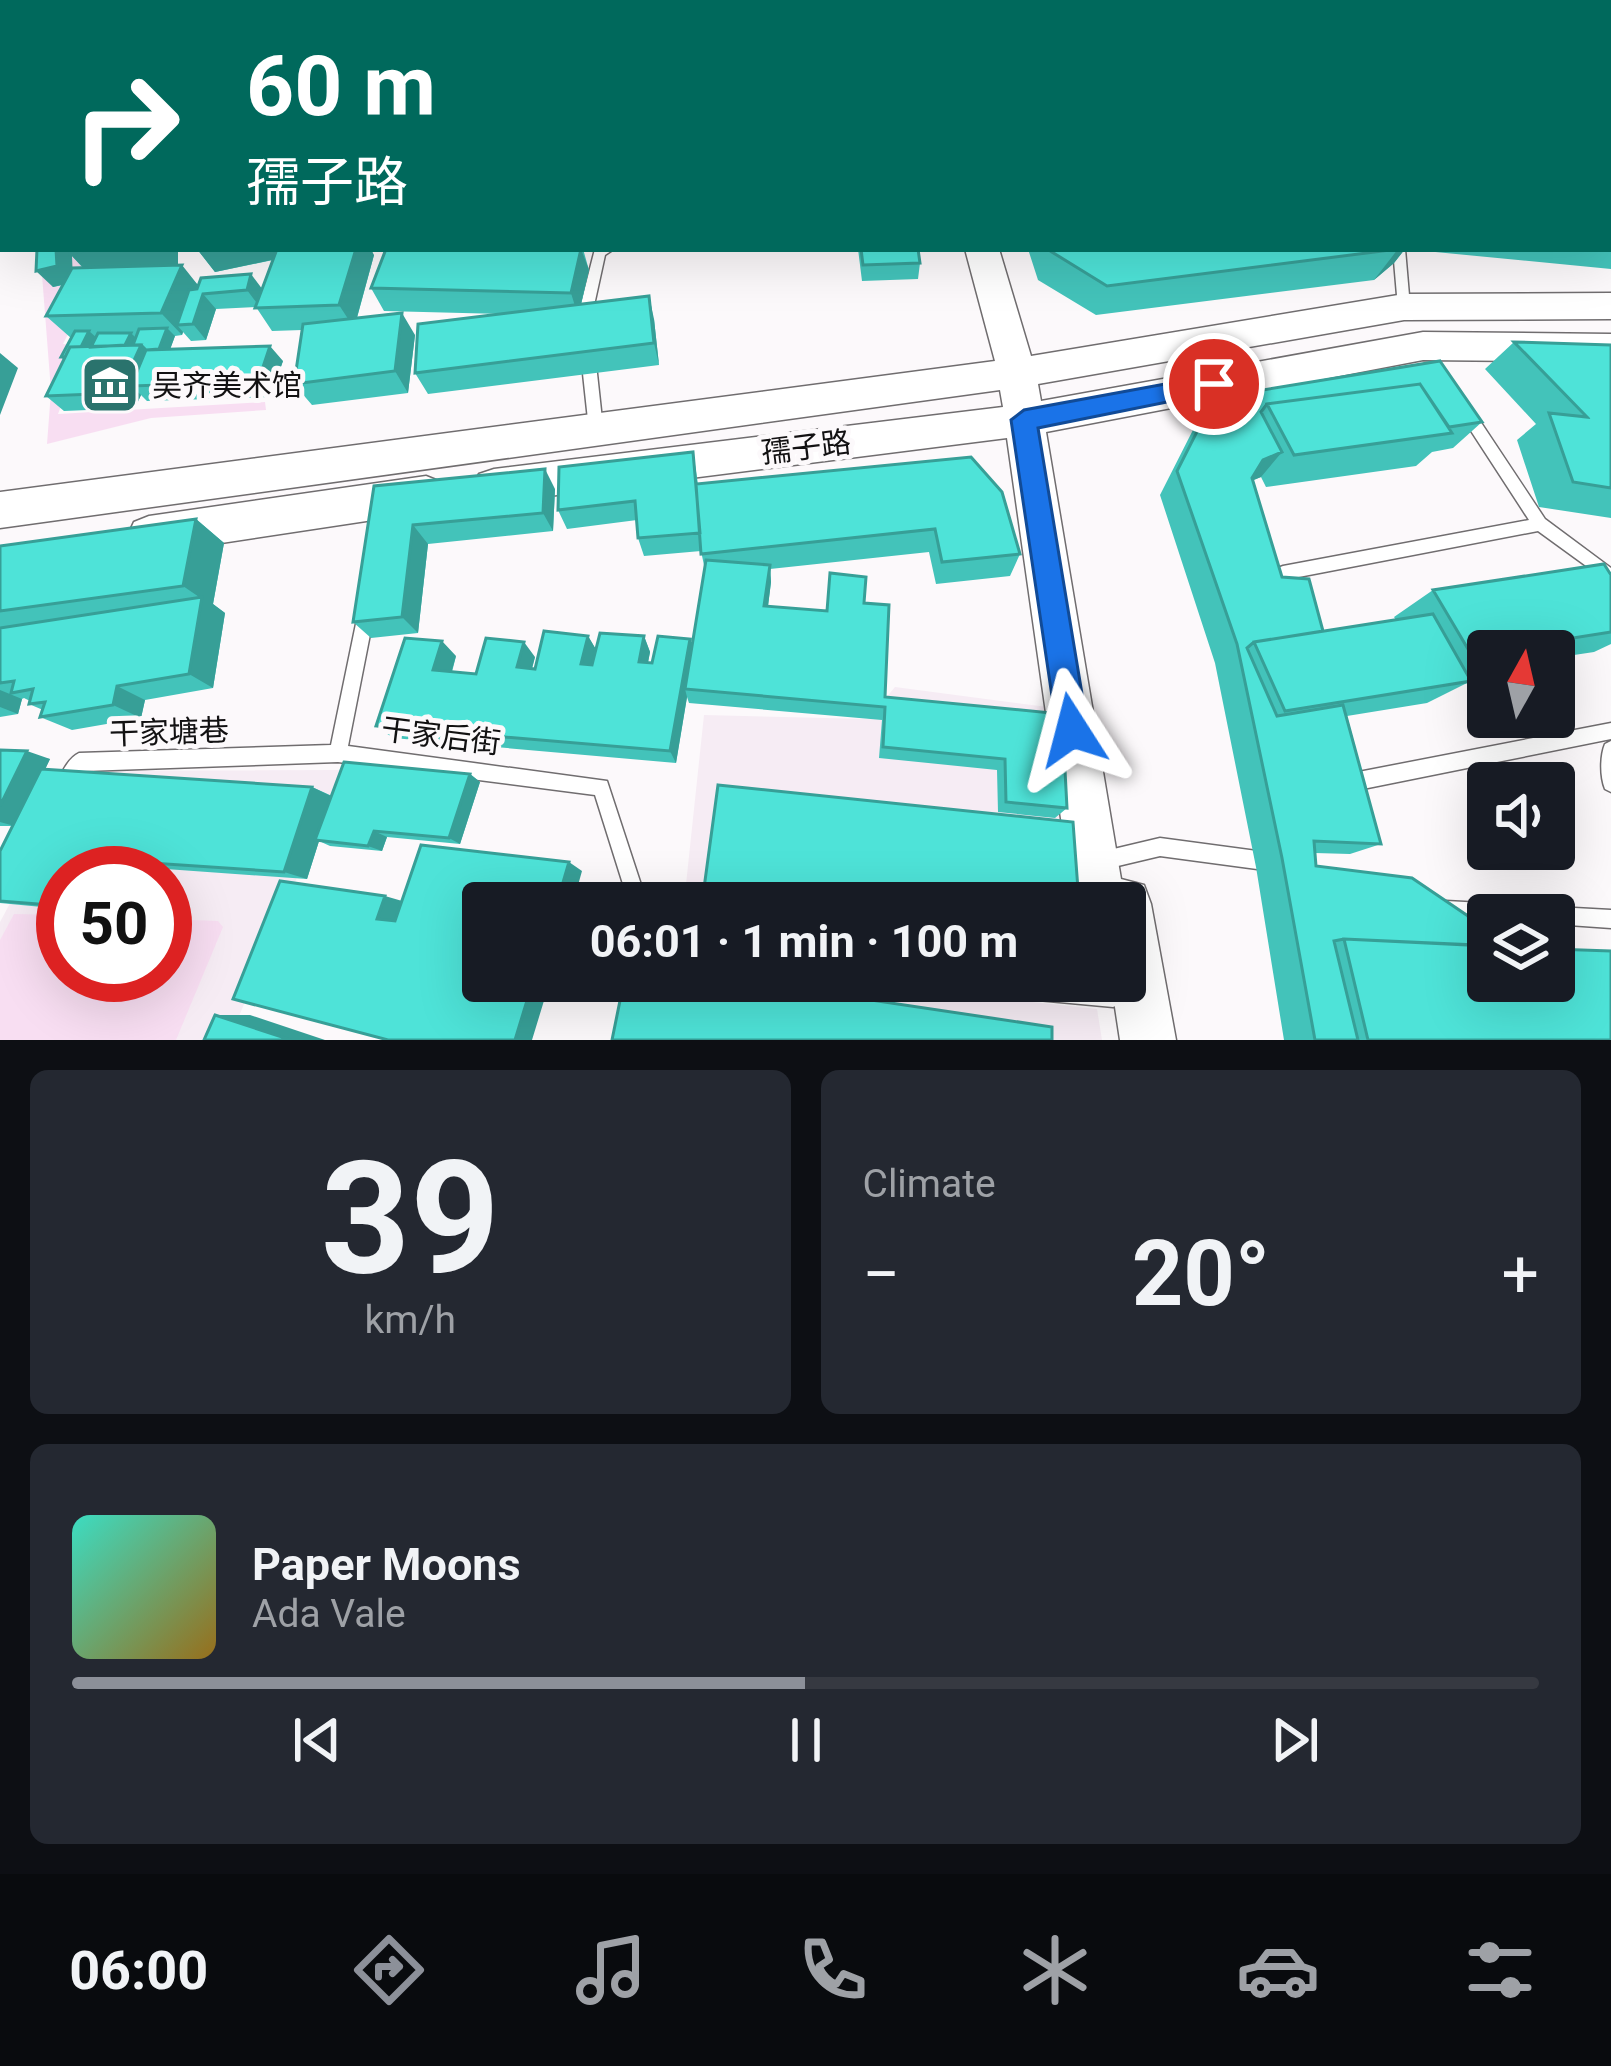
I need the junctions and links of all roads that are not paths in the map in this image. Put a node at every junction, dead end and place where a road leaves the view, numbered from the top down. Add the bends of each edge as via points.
1 (599, 252) edge
2 (983, 252) edge
3 (1399, 252) edge
4 (1611, 306) edge
5 (1404, 307) junction
6 (1611, 348) edge
7 (1017, 374) junction
8 (1449, 386) edge
9 (1033, 418) junction
10 (596, 429) junction
11 (0, 510) edge
12 (1540, 524) junction
13 (114, 540) edge
14 (1283, 573) edge
15 (1611, 577) edge
16 (370, 591) edge
17 (1611, 731) edge
18 (1611, 750) edge
19 (338, 753) junction
20 (1348, 783) edge
21 (1611, 783) edge
22 (57, 798) edge
23 (1297, 865) edge
24 (631, 882) edge
25 (1111, 882) edge
26 (1117, 882) edge
27 (1419, 898) edge
28 (1467, 911) edge
29 (1575, 917) edge
30 (1611, 920) edge
31 (1139, 1002) edge
32 (1148, 1040) edge

1 - 10 lane via 584,321
2 - 7 main road
3 - 5 lane
4 - 5 main road, 孺子路
5 - 7 main road, 孺子路
6 - 9 main road, 孺子路 via 1430,356
7 - 9 main road
7 - 10 main road, 孺子路
8 - 12 lane
9 - 13 main road, 孺子路 via 386,510
9 - 25 main road
10 - 11 main road, 孺子路
12 - 14 lane
12 - 15 lane
16 - 19 lane, 干家后街
17 - 20 lane
18 - 21 lane
19 - 22 lane, 干家塘巷 via 79,762
19 - 24 lane, 干家后街 via 601,787
23 - 26 lane via 1160,847
27 - 28 lane via 1435,910
29 - 30 lane
31 - 32 main road

